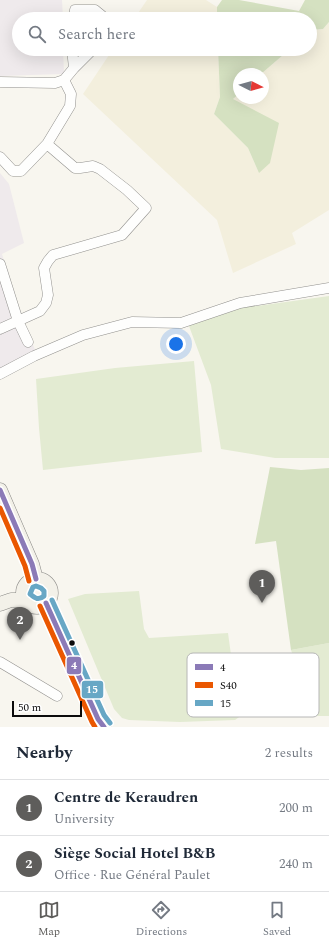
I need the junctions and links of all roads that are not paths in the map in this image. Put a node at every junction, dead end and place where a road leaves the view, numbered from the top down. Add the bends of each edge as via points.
1 (74, 12) edge
2 (97, 12) edge
3 (73, 56) edge
4 (86, 56) edge
5 (74, 68) junction
6 (64, 80) junction
7 (0, 82) edge
8 (47, 144) junction
9 (0, 157) edge
10 (0, 264) edge
11 (329, 288) edge
12 (18, 321) junction
13 (0, 329) edge
14 (28, 342) dead end
15 (0, 374) edge
16 (0, 490) edge
17 (36, 579) junction
18 (25, 595) junction
19 (6, 602) edge
20 (46, 603) junction
21 (0, 662) edge
22 (57, 696) dead end
23 (104, 727) edge

1 - 2 street
3 - 5 street
4 - 5 street
5 - 6 street
6 - 7 street via 55,83
6 - 8 street via 71,94 70,106
8 - 9 street via 21,171 13,171
8 - 12 street via 75,168 93,166 100,169 146,208 122,235 54,255 44,268 48,295 46,303 40,311
10 - 12 street
11 - 15 street via 240,303 181,323 132,322 84,335 34,356
12 - 13 street
12 - 14 street
16 - 17 main road
17 - 18 main road via 28,582
17 - 20 main road via 49,585 51,594
18 - 19 main road
18 - 20 main road via 29,604 36,606
20 - 23 main road via 96,715
21 - 22 street

